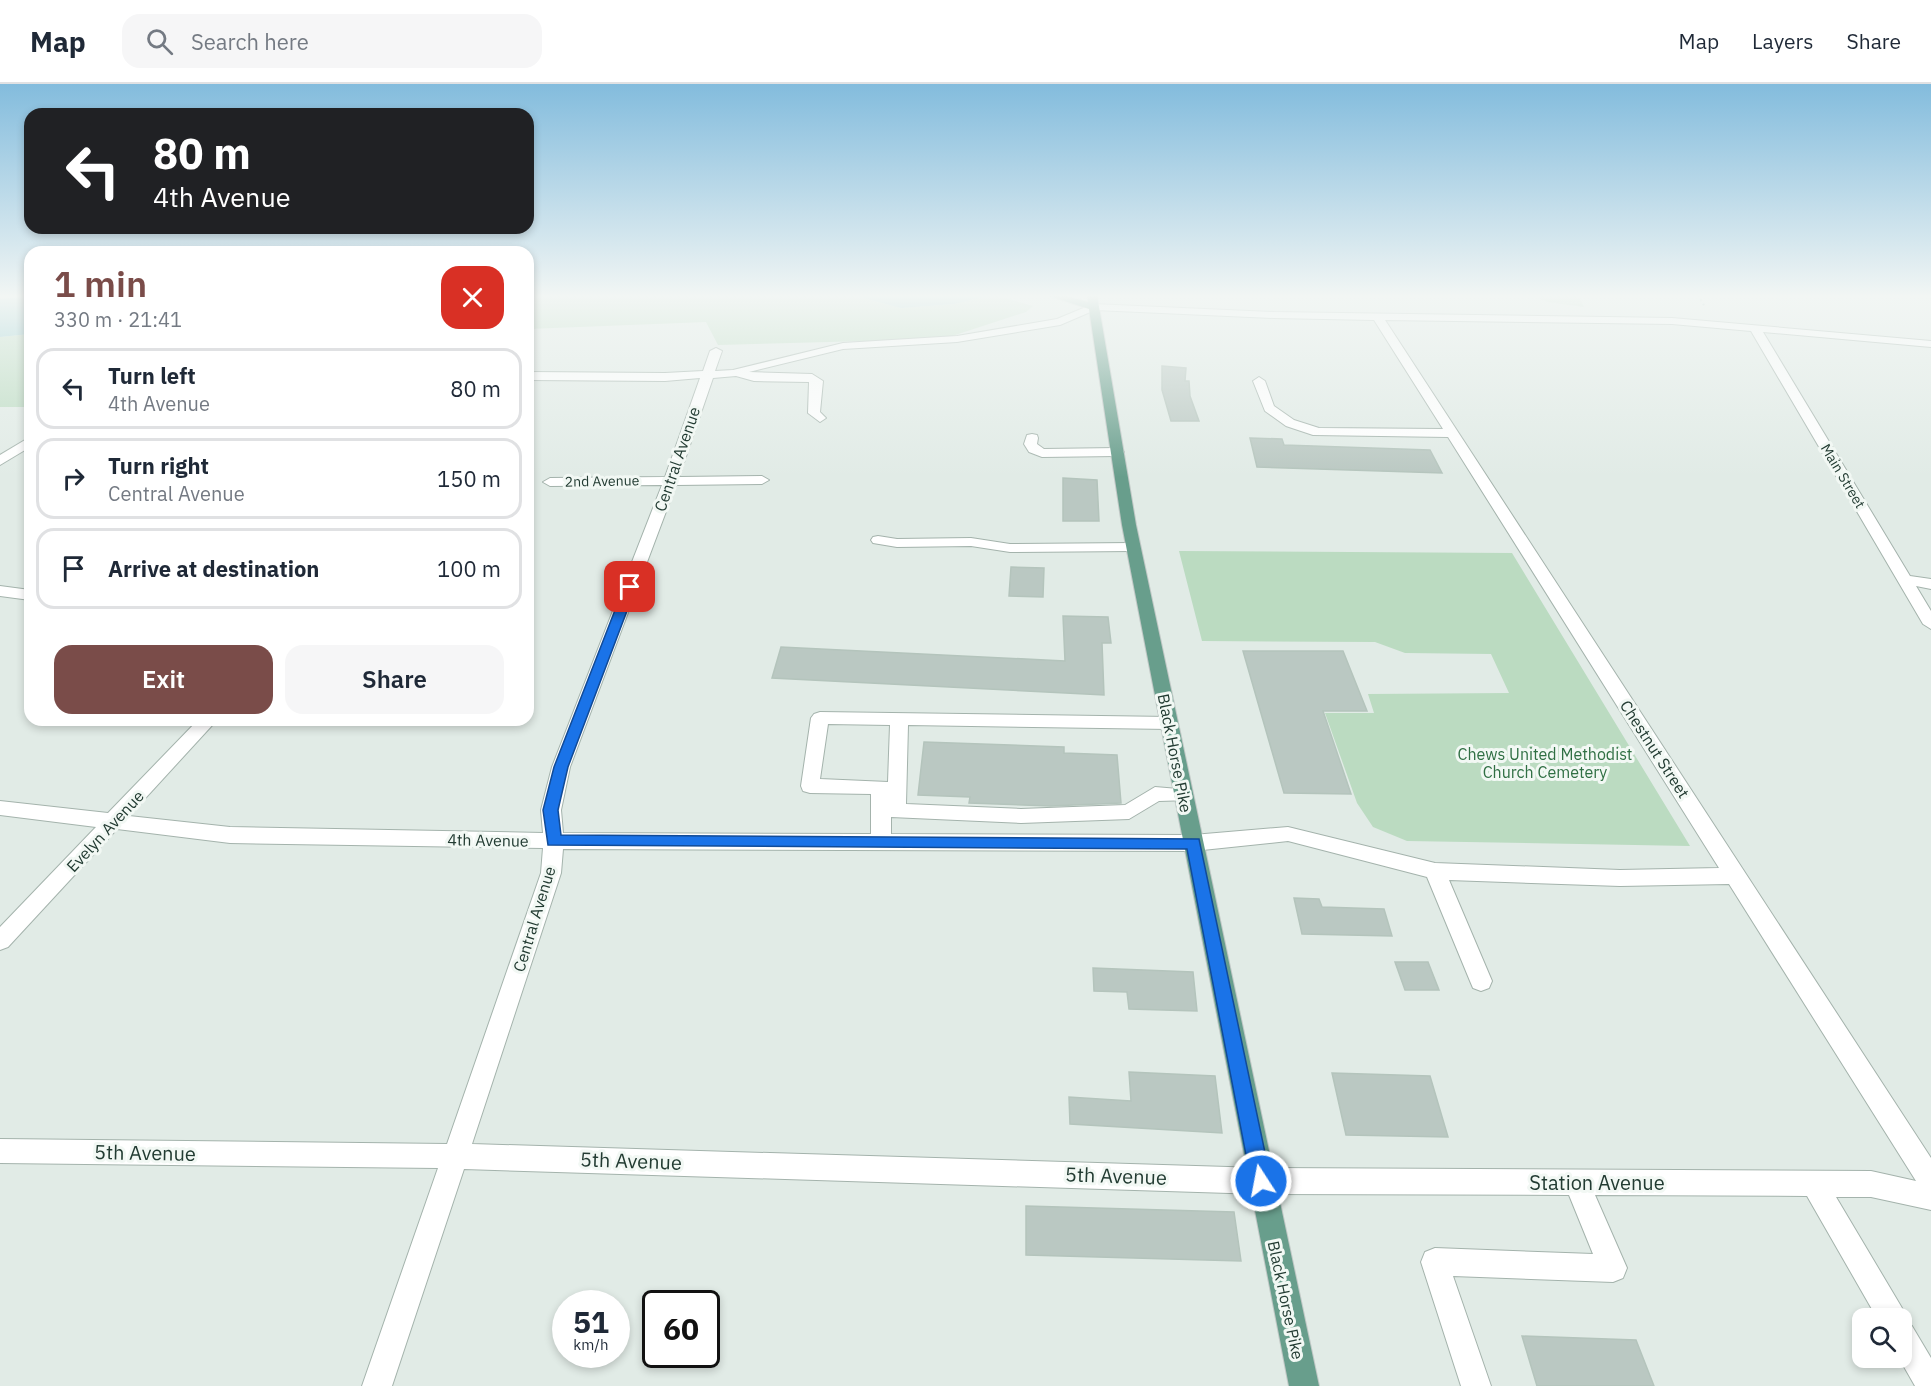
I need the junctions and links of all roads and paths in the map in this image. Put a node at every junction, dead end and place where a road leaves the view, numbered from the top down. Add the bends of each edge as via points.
1 (714, 356) edge
2 (798, 356) edge
3 (1101, 356) edge
4 (1403, 356) edge
5 (1772, 356) edge
6 (734, 373) junction
7 (534, 376) edge
8 (706, 376) junction
9 (1259, 381) dead end
10 (820, 418) dead end
11 (1452, 433) junction
12 (1032, 438) dead end
13 (24, 446) edge
14 (1117, 452) junction
15 (0, 461) edge
16 (671, 480) junction
17 (762, 480) dead end
18 (550, 482) dead end
19 (878, 540) dead end
20 (1133, 548) junction
21 (1905, 580) junction
22 (1931, 584) edge
23 (0, 591) edge
24 (24, 594) edge
25 (1931, 624) edge
26 (899, 719) junction
27 (1169, 723) junction
28 (202, 726) edge
29 (889, 788) junction
30 (1183, 795) junction
31 (0, 808) edge
32 (113, 823) junction
33 (554, 841) junction
34 (881, 842) junction
35 (1193, 843) junction
36 (1436, 872) junction
37 (1736, 876) junction
38 (0, 941) edge
39 (1481, 981) dead end
40 (0, 1151) edge
41 (457, 1156) junction
42 (1261, 1181) junction
43 (1931, 1181) edge
44 (1577, 1183) junction
45 (1815, 1185) junction
46 (1931, 1197) edge
47 (1886, 1308) edge
48 (1912, 1354) edge
49 (377, 1386) edge
50 (1304, 1386) edge
51 (1476, 1386) edge
52 (1930, 1386) edge

1 - 8 street, Central Avenue
2 - 6 street
3 - 14 main road, Black Horse Pike
4 - 11 street, Chestnut Street
5 - 21 street, Main Street
6 - 8 street
6 - 10 street via 812,378 817,381 814,413
7 - 8 street
8 - 16 street, Central Avenue
9 - 11 street via 1269,408 1290,423 1318,432
11 - 37 street, Chestnut Street
12 - 14 street via 1030,444 1042,453
13 - 15 street
14 - 20 main road, Black Horse Pike
16 - 17 street, 2nd Avenue
16 - 18 street, 2nd Avenue
16 - 33 street, Central Avenue via 561,767 551,810
19 - 20 street via 971,542 1010,549
20 - 27 main road, Black Horse Pike
21 - 22 street
21 - 25 street, Main Street
23 - 24 street
26 - 27 street
26 - 29 street
26 - 29 street via 820,718 810,786
27 - 30 main road, Black Horse Pike
28 - 32 street, Evelyn Avenue
29 - 30 street via 896,811 1021,816 1129,812 1155,794
29 - 34 street
30 - 35 main road, Black Horse Pike
31 - 32 street, 4th Avenue
32 - 33 street, 4th Avenue via 230,835
32 - 38 street, Evelyn Avenue
33 - 34 street, 4th Avenue
33 - 41 street, Central Avenue via 551,873
34 - 35 street, 4th Avenue
35 - 36 street, 4th Avenue via 1288,834
35 - 42 main road, Black Horse Pike
36 - 37 street, 4th Avenue via 1620,878
36 - 39 street
37 - 43 street, Chestnut Street
40 - 41 street, 5th Avenue
41 - 42 street, 5th Avenue
41 - 49 street, Central Avenue
42 - 44 street, Station Avenue
42 - 50 main road, Black Horse Pike
44 - 45 street, Station Avenue
44 - 51 street via 1613,1268 1435,1262
45 - 46 street, Station Avenue via 1871,1184
45 - 47 street
48 - 52 street

